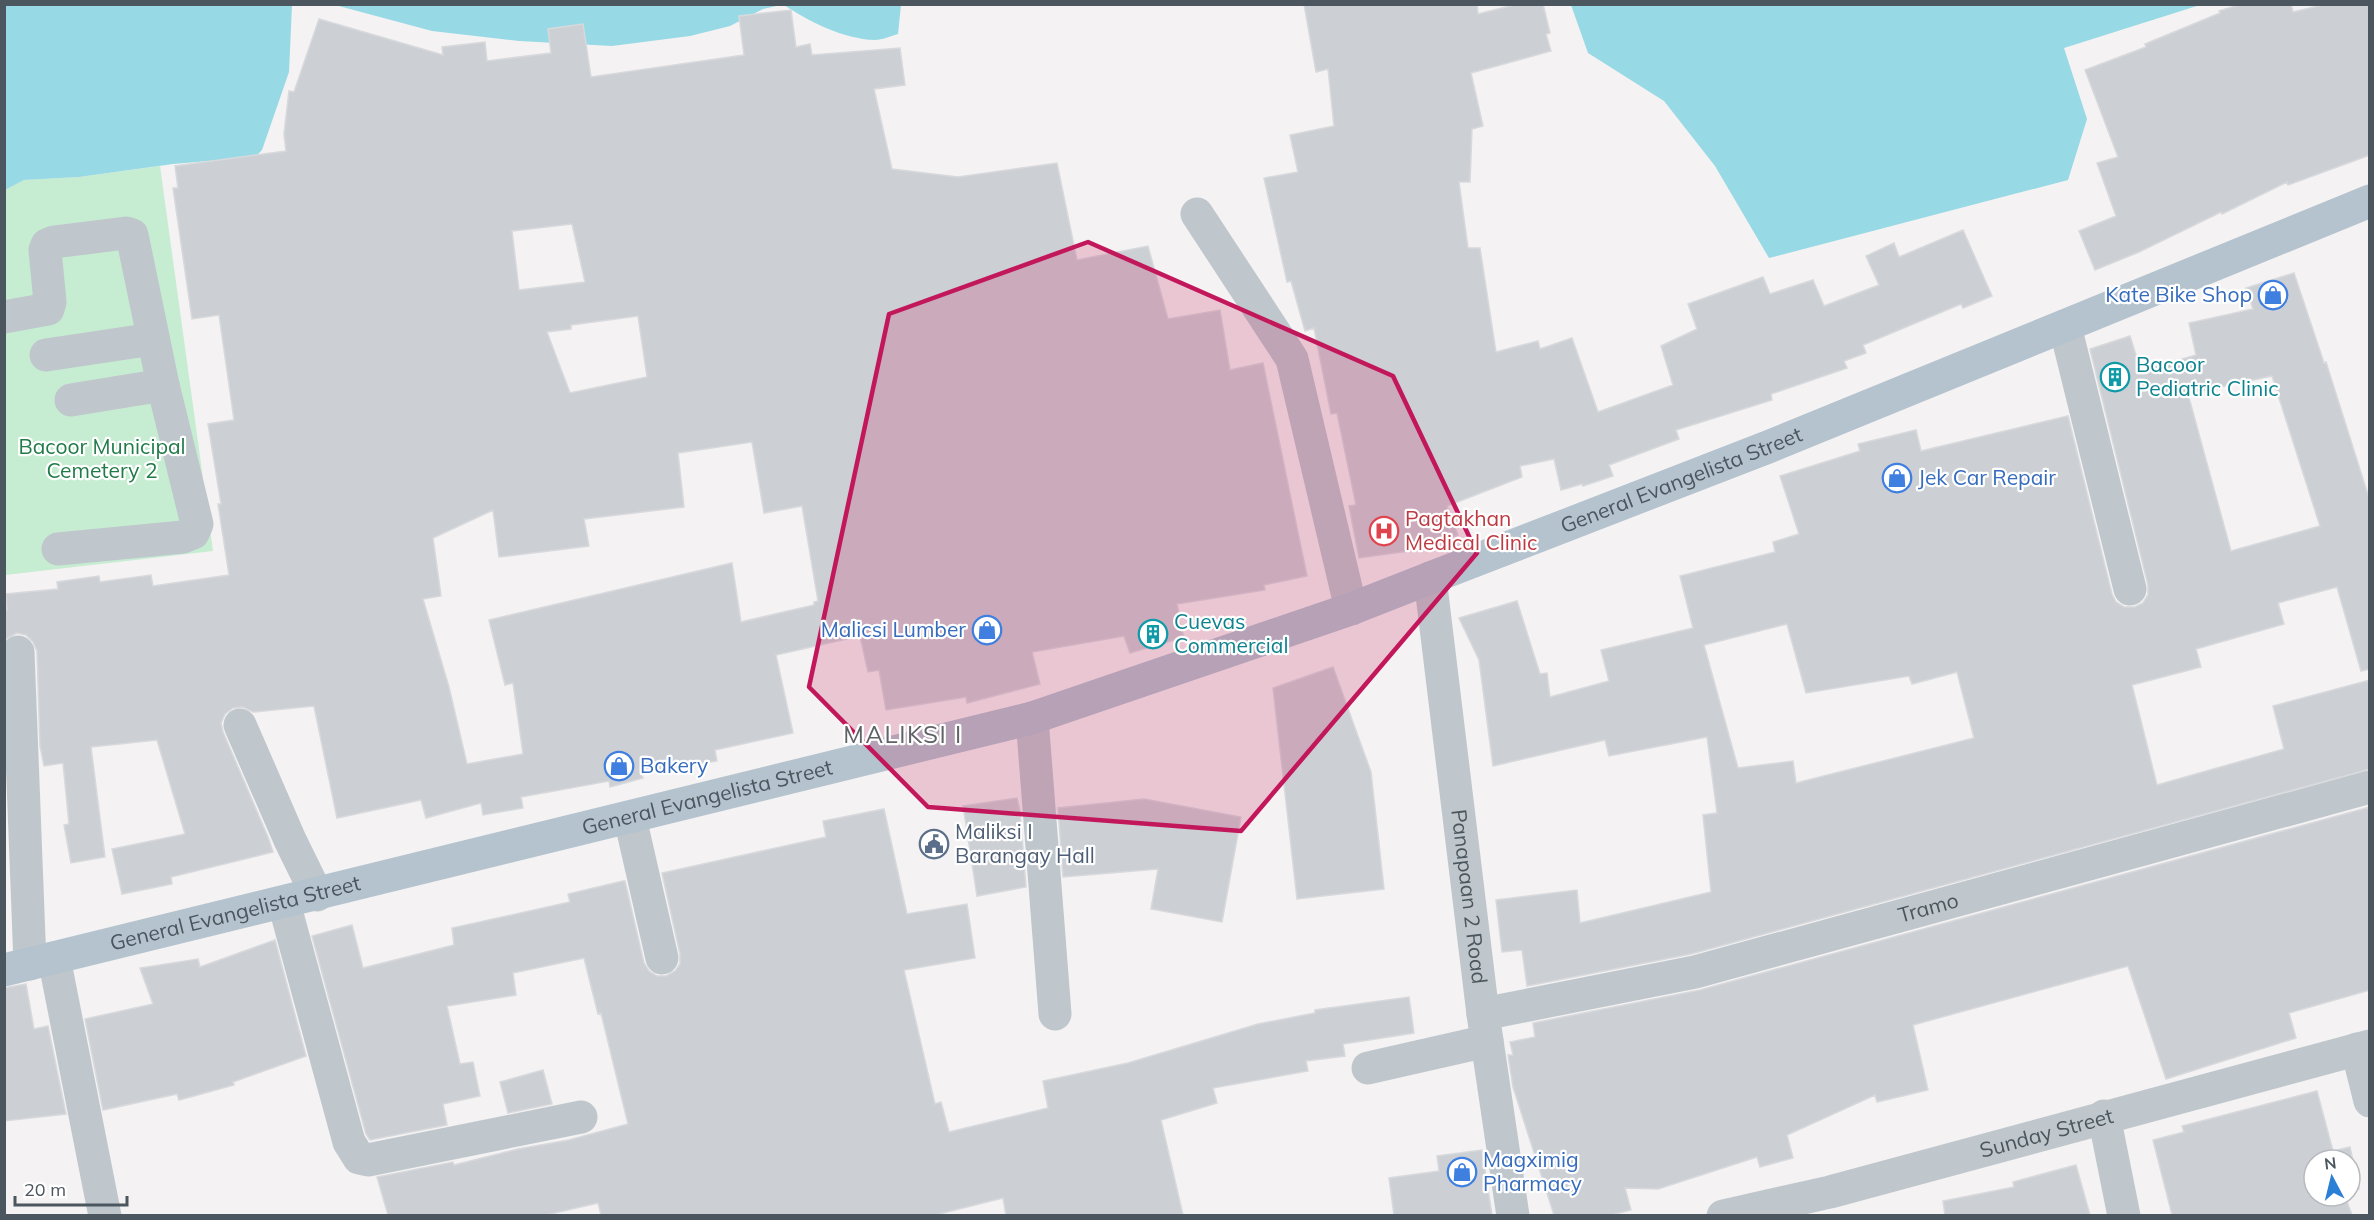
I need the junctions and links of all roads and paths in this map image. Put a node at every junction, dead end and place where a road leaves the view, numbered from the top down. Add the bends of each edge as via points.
1 (2370, 201) edge
2 (1197, 214) dead end
3 (4, 318) edge
4 (2065, 326) junction
5 (153, 339) junction
6 (46, 355) dead end
7 (163, 385) junction
8 (71, 400) dead end
9 (58, 549) dead end
10 (1430, 579) junction
11 (2130, 589) dead end
12 (1351, 609) junction
13 (18, 652) dead end
14 (1032, 718) junction
15 (240, 724) dead end
16 (2370, 787) edge
17 (630, 818) junction
18 (317, 895) junction
19 (284, 903) junction
20 (662, 958) dead end
21 (29, 964) edge
22 (1055, 1014) dead end
23 (1485, 1027) junction
24 (2363, 1048) edge
25 (1368, 1068) dead end
26 (2370, 1101) edge
27 (2104, 1116) junction
28 (581, 1117) dead end
29 (1832, 1204) edge
30 (105, 1215) edge
31 (1513, 1215) edge
32 (1723, 1215) edge
33 (2124, 1215) edge

1 - 4 main road, General Evangelista Street
2 - 12 street via 1292,359
3 - 5 street via 48,309 47,245 126,233 134,240
4 - 10 main road, General Evangelista Street
4 - 11 street
5 - 6 street
5 - 7 street
7 - 8 street
7 - 9 street via 197,524 193,533
10 - 12 main road, General Evangelista Street
10 - 23 street, Panapaan 2 Road
12 - 14 main road, General Evangelista Street
13 - 21 street
14 - 17 main road, General Evangelista Street
14 - 22 street
15 - 18 street
16 - 23 street, Tramo
17 - 18 main road, General Evangelista Street
17 - 20 street
18 - 19 main road, General Evangelista Street
19 - 21 main road, General Evangelista Street
19 - 28 street via 349,1142 359,1158 368,1160
21 - 30 street
23 - 25 street, Tramo
23 - 31 street, Panapaan 2 Road
24 - 26 street
24 - 27 street, Sunday Street
27 - 29 street, Sunday Street
27 - 33 street
29 - 32 street, Sunday Street

